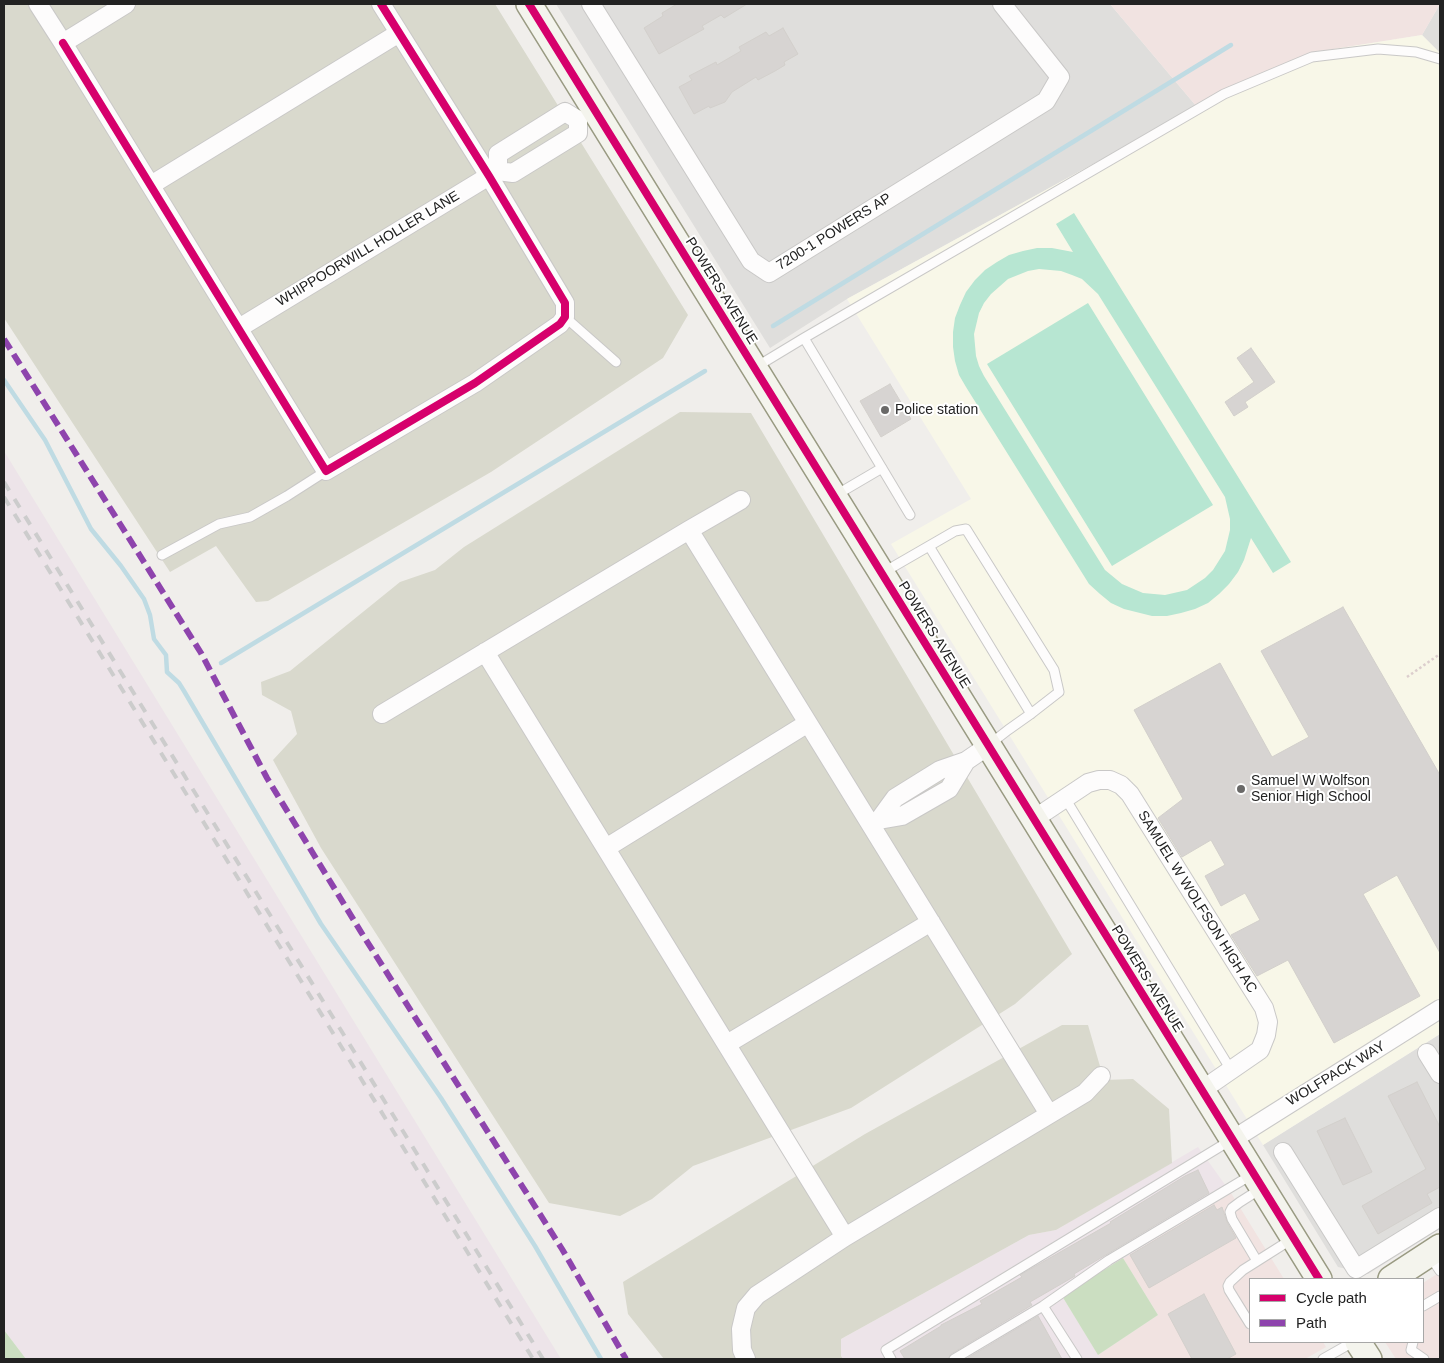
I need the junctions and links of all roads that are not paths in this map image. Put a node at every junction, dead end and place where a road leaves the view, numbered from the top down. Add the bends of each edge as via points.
1 (38, 4) edge
2 (126, 4) edge
3 (381, 4) edge
4 (529, 4) edge
5 (591, 4) edge
6 (1002, 4) edge
7 (399, 33) junction
8 (63, 43) junction
9 (1440, 59) edge
10 (586, 115) junction
11 (493, 173) junction
12 (151, 185) junction
13 (565, 317) junction
14 (239, 328) junction
15 (804, 338) junction
16 (616, 362) dead end
17 (754, 369) junction
18 (882, 468) junction
19 (326, 471) junction
20 (833, 496) junction
21 (741, 500) dead end
22 (910, 515) dead end
23 (689, 530) junction
24 (928, 546) junction
25 (162, 555) dead end
26 (881, 574) junction
27 (485, 652) junction
28 (382, 714) dead end
29 (1031, 714) junction
30 (808, 723) junction
31 (988, 746) junction
32 (1065, 798) junction
33 (1034, 819) junction
34 (875, 822) junction
35 (606, 848) junction
36 (931, 922) junction
37 (1440, 1009) edge
38 (727, 1044) junction
39 (1427, 1053) dead end
40 (1231, 1070) junction
41 (1440, 1074) edge
42 (1101, 1076) dead end
43 (1202, 1090) junction
44 (1049, 1114) junction
45 (1232, 1140) junction
46 (1283, 1152) dead end
47 (1258, 1181) junction
48 (1440, 1217) edge
49 (845, 1237) junction
50 (1293, 1238) junction
51 (1437, 1258) edge
52 (1257, 1261) junction
53 (1317, 1278) edge
54 (1393, 1278) edge
55 (1440, 1296) edge
56 (1424, 1305) edge
57 (1043, 1306) junction
58 (1249, 1322) edge
59 (1351, 1343) edge
60 (1359, 1343) edge
61 (1413, 1343) edge
62 (746, 1359) edge
63 (891, 1359) edge
64 (954, 1359) edge
65 (1076, 1359) edge
66 (1323, 1359) edge
67 (1369, 1359) edge
68 (1424, 1359) edge

1 - 8 street
2 - 8 street
3 - 7 street
4 - 10 street, POWERS AVENUE
5 - 6 street, 7200-1 POWERS AP via 751,261 769,273 1046,101 1060,77
7 - 11 street
7 - 12 street
8 - 12 street
9 - 15 lane via 1416,52 1378,49 1312,57 1224,94
10 - 11 street, WHIPPOORWILL HOLLER LANE via 578,133 514,173
10 - 11 street via 565,112 498,154
10 - 17 street, POWERS AVENUE
11 - 13 street via 565,303
11 - 14 street, WHIPPOORWILL HOLLER LANE
12 - 14 street
13 - 16 lane
13 - 19 street via 560,324 475,383
14 - 19 street
15 - 17 lane
15 - 18 lane
17 - 20 street, POWERS AVENUE
18 - 20 lane
18 - 22 lane
19 - 25 lane via 250,517 218,524
20 - 26 street, POWERS AVENUE
21 - 23 street
23 - 27 street
23 - 30 street
24 - 26 lane
24 - 29 lane
24 - 29 lane via 955,531 966,529 1054,670 1059,692
26 - 31 street, POWERS AVENUE
27 - 28 street
27 - 35 street
29 - 31 lane
30 - 34 street
30 - 35 street
31 - 33 street, POWERS AVENUE
31 - 34 street via 895,798
32 - 33 street, SAMUEL W WOLFSON HIGH AC
32 - 40 lane
32 - 40 street, SAMUEL W WOLFSON HIGH AC via 1099,780 1110,780 1130,794 1264,1008 1268,1022 1260,1050
33 - 43 street, POWERS AVENUE
34 - 36 street
35 - 38 street
36 - 38 street
36 - 44 street
37 - 45 street, WOLFPACK WAY
38 - 49 street
39 - 41 street
40 - 43 street, SAMUEL W WOLFSON HIGH AC
42 - 44 street via 1085,1093
43 - 45 street, POWERS AVENUE
44 - 49 street
45 - 47 street, POWERS AVENUE
45 - 63 lane via 886,1350
46 - 48 street via 1356,1269
47 - 50 street, POWERS AVENUE
47 - 52 lane via 1230,1212
47 - 57 lane via 1109,1260
49 - 62 street via 758,1296 746,1308 740,1329
50 - 52 lane
50 - 53 street, POWERS AVENUE
51 - 54 street
52 - 58 lane via 1228,1286
55 - 56 lane
57 - 64 lane
57 - 65 lane
59 - 66 lane
60 - 67 street
61 - 68 lane via 1411,1350

